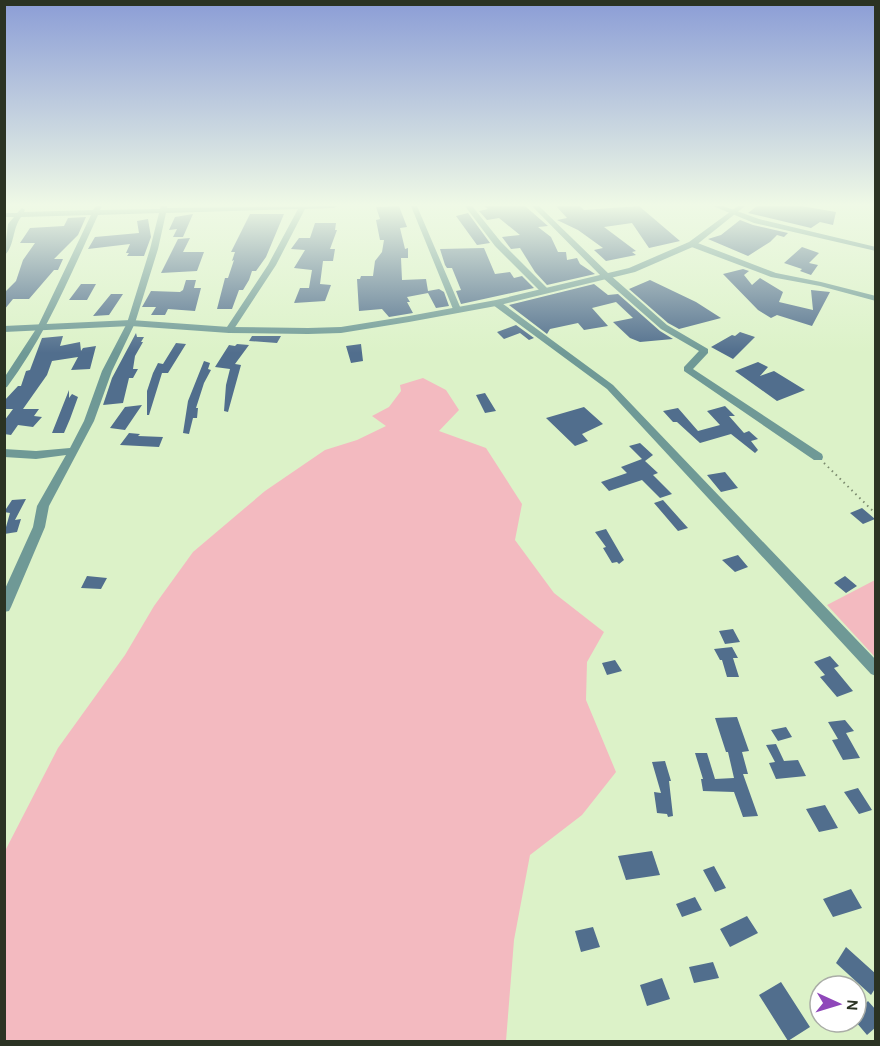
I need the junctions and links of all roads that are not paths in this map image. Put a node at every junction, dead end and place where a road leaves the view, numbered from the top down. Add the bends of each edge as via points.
1 (76, 255) edge
2 (152, 255) edge
3 (277, 255) edge
4 (434, 255) edge
5 (509, 255) edge
6 (585, 255) edge
7 (667, 255) edge
8 (721, 255) edge
9 (606, 276) junction
10 (545, 291) junction
11 (876, 299) edge
12 (496, 303) junction
13 (457, 309) junction
14 (131, 323) junction
15 (42, 327) junction
16 (4, 329) edge
17 (229, 330) junction
18 (4, 385) edge
19 (74, 451) junction
20 (4, 453) edge
21 (818, 457) road end
22 (4, 608) edge
23 (876, 670) edge

1 - 15 street
2 - 14 street
3 - 17 street
4 - 13 street
5 - 10 street
6 - 9 street
7 - 9 street
8 - 11 street via 774,275
9 - 10 street
9 - 21 street via 664,327 705,351 687,369
10 - 12 street
12 - 13 street
12 - 23 street via 610,387
13 - 17 street via 341,330
14 - 15 street
14 - 17 street
14 - 19 street
15 - 16 street
15 - 18 street
19 - 20 street
19 - 22 street via 44,506 39,527

